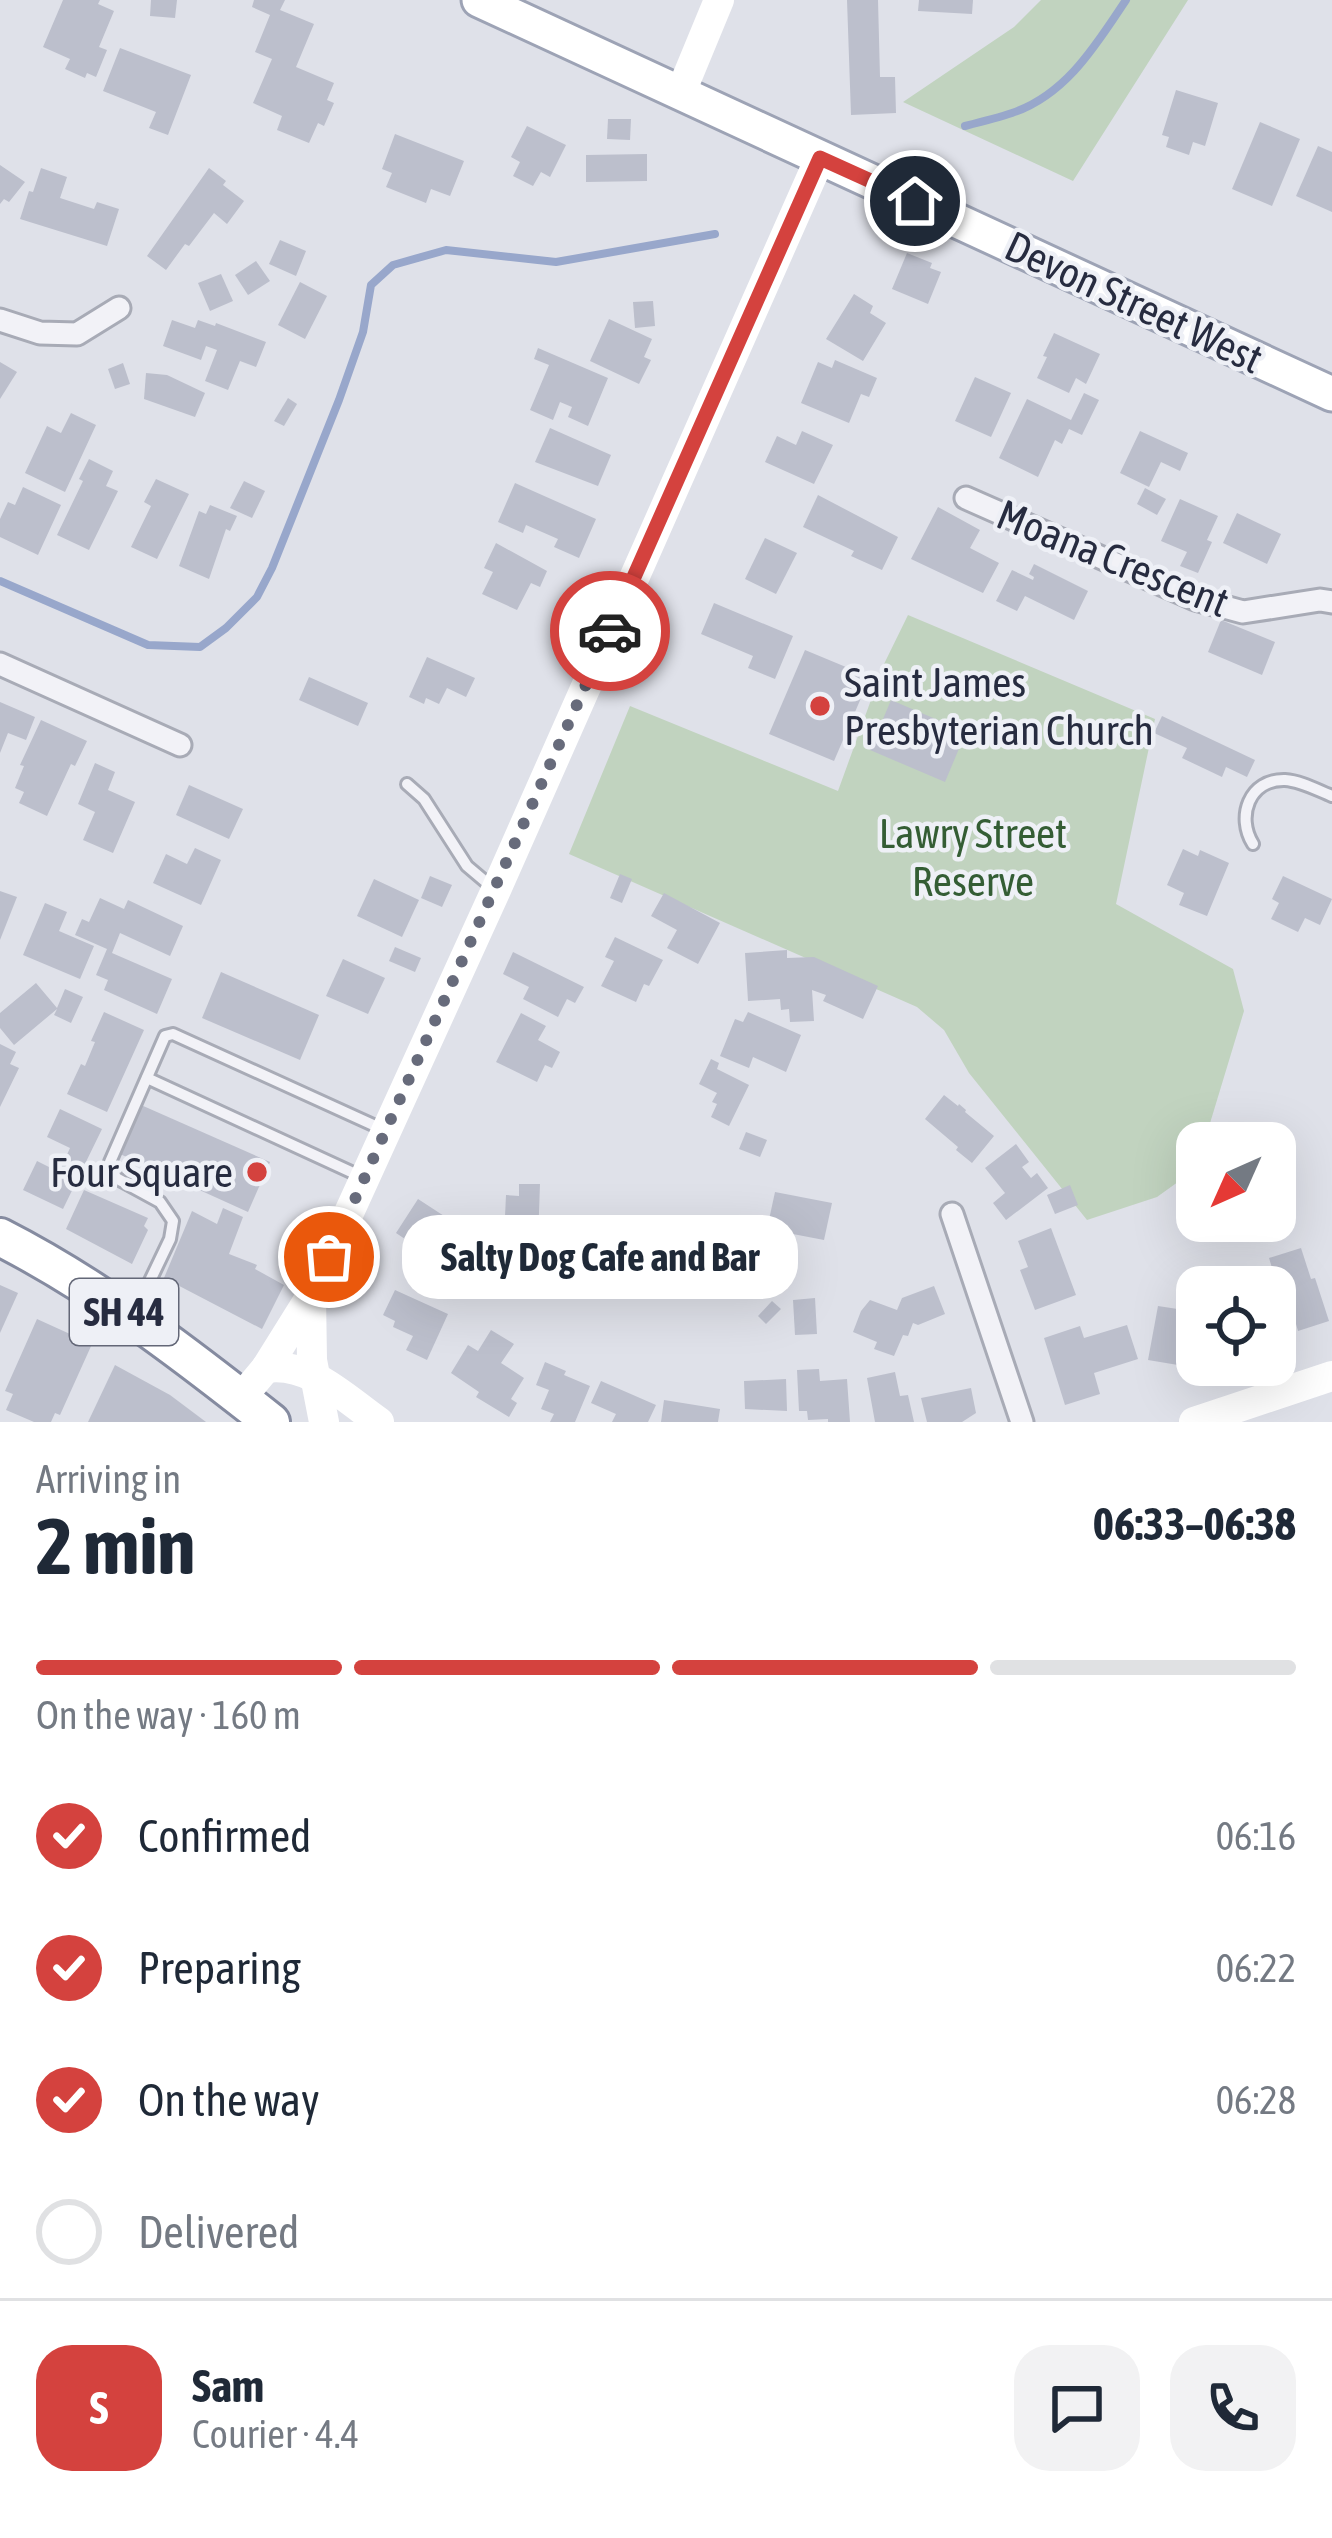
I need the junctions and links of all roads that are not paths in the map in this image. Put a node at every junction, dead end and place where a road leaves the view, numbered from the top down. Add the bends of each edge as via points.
1 (479, 0) edge
2 (719, 0) edge
3 (681, 92) junction
4 (820, 158) junction
5 (119, 308) dead end
6 (0, 320) edge
7 (1332, 394) edge
8 (966, 498) dead end
9 (1332, 602) edge
10 (0, 664) edge
11 (180, 745) dead end
12 (407, 784) dead end
13 (1332, 796) edge
14 (1253, 844) dead end
15 (496, 890) junction
16 (147, 1078) junction
17 (387, 1131) junction
18 (365, 1178) junction
19 (952, 1214) dead end
20 (0, 1237) edge
21 (311, 1296) junction
22 (132, 1318) junction
23 (266, 1368) junction
24 (1332, 1376) edge
25 (315, 1377) junction
26 (241, 1398) junction
27 (271, 1422) edge
28 (324, 1422) edge
29 (379, 1422) edge
30 (1022, 1422) edge
31 (1194, 1422) edge

1 - 3 main road, Devon Street West
2 - 3 street
3 - 4 main road, Devon Street West
4 - 7 main road, Devon Street West
4 - 15 street
5 - 6 street via 76,334
8 - 9 street, Moana Crescent via 1195,599 1243,612
10 - 11 street
12 - 15 lane via 467,866
13 - 14 lane via 1288,780 1264,784 1246,808
15 - 17 street
16 - 17 lane via 173,1034
16 - 18 lane
16 - 22 lane via 110,1167 166,1207 174,1228
17 - 18 street
18 - 21 street
19 - 30 street
20 - 22 highway, SH 44
21 - 23 street
21 - 25 street
22 - 26 highway, SH 44
23 - 25 street
23 - 26 street
24 - 31 street
25 - 28 street
25 - 29 street
26 - 27 highway, SH 44

